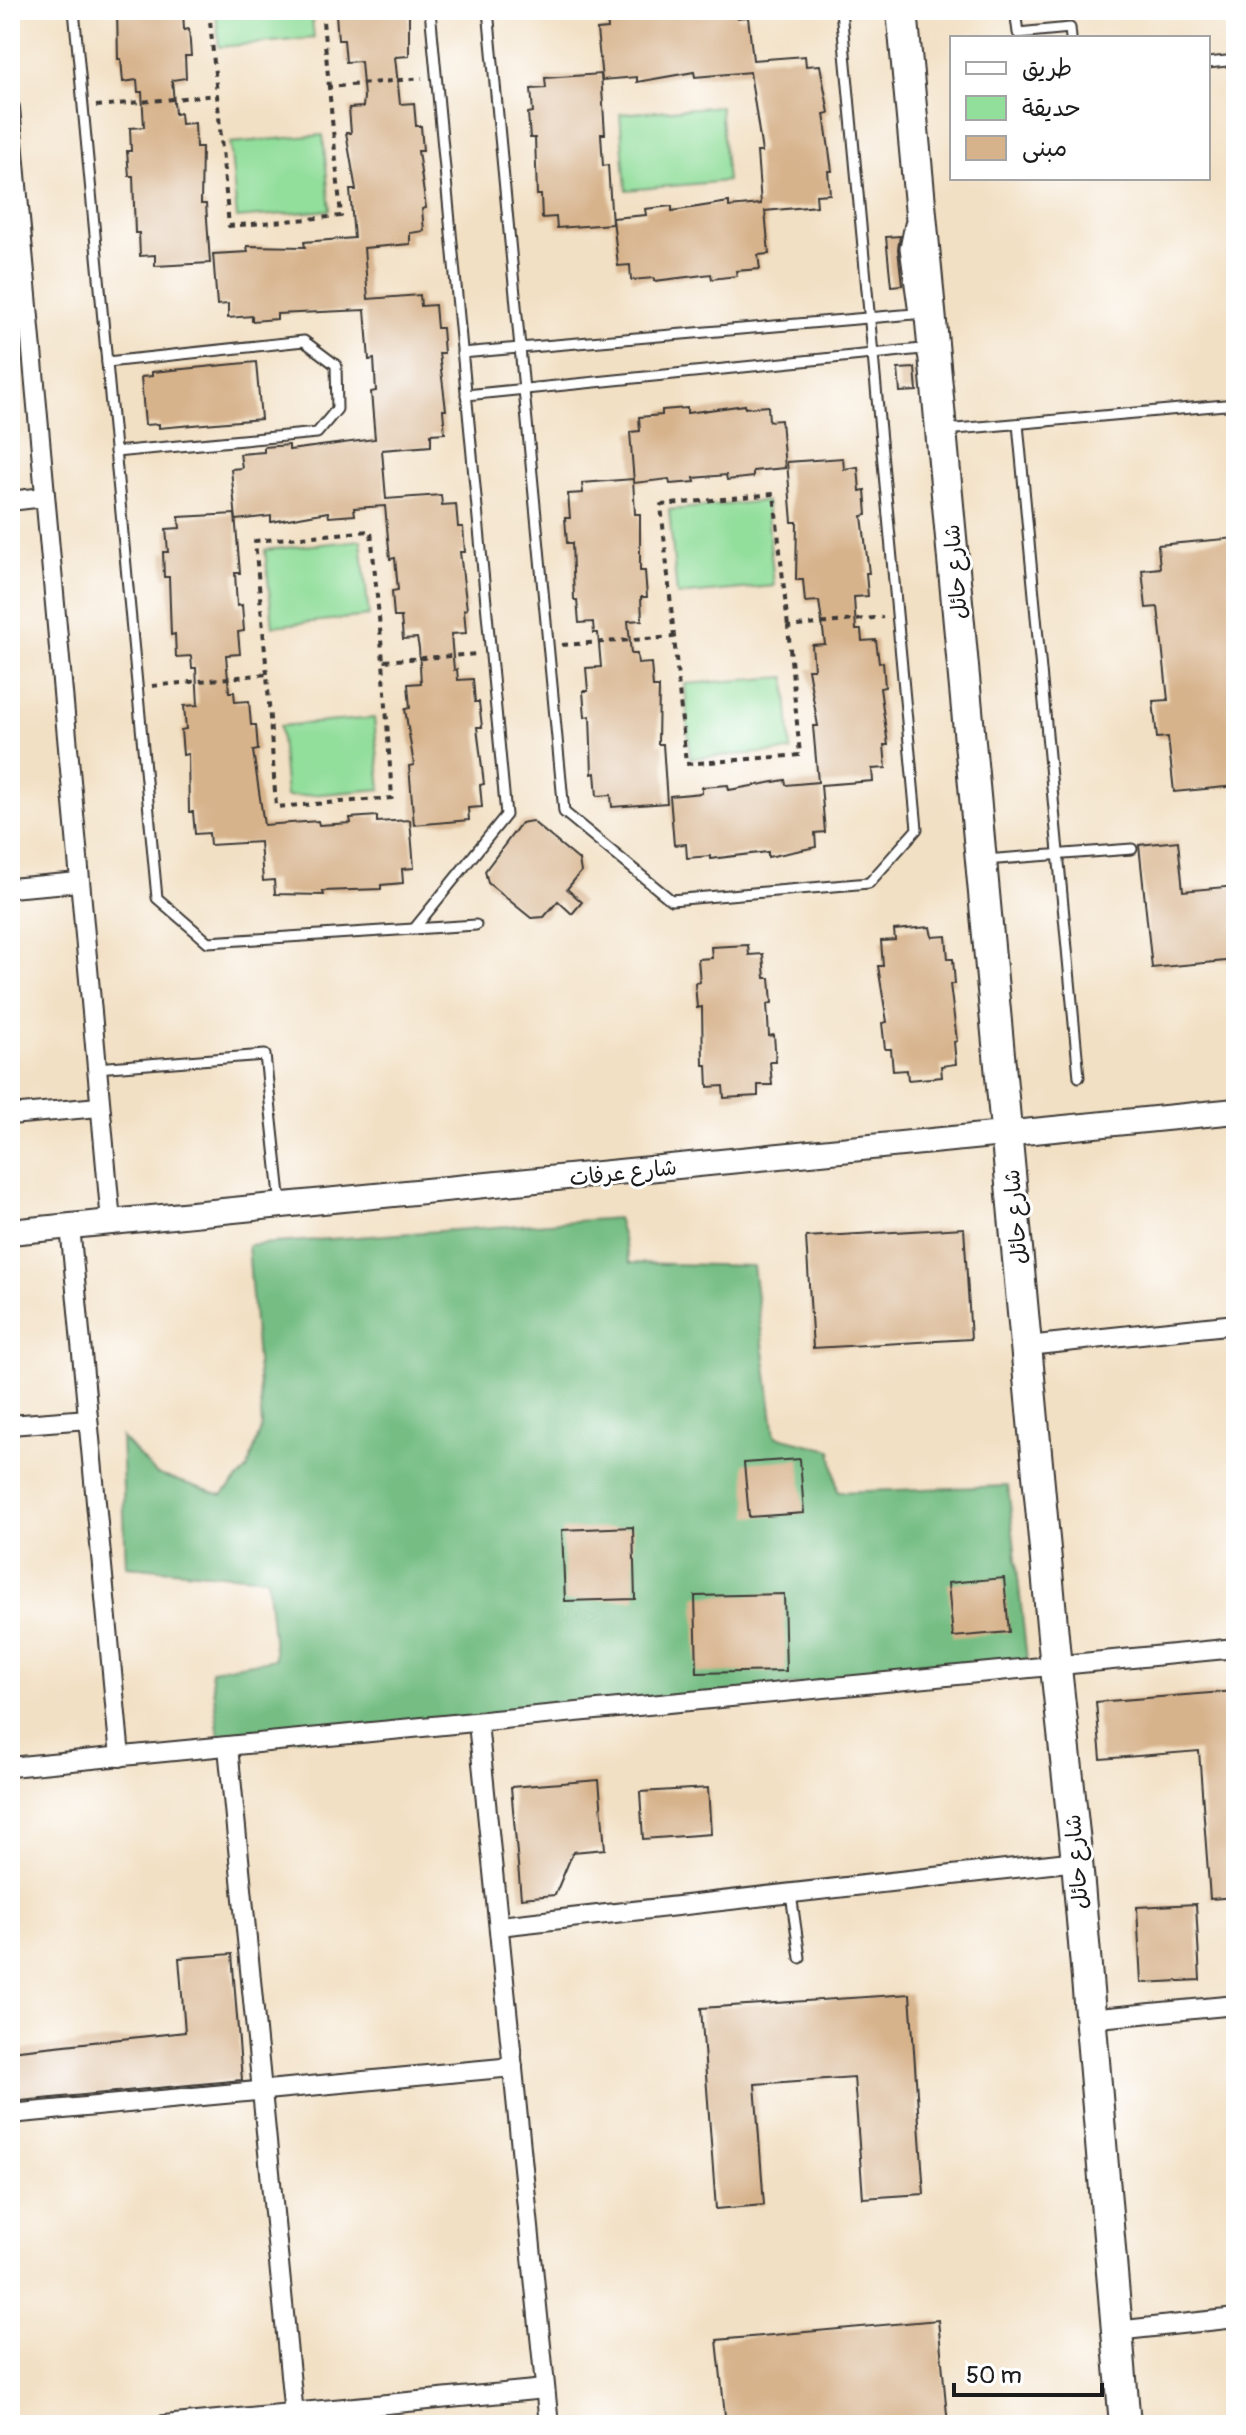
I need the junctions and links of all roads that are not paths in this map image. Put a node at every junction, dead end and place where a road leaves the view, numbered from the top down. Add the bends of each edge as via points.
1 (74, 10) edge
2 (430, 10) edge
3 (488, 10) edge
4 (841, 10) edge
5 (902, 10) edge
6 (1015, 10) edge
7 (1071, 36) edge
8 (1236, 60) edge
9 (1210, 63) edge
10 (10, 108) edge
11 (12, 160) edge
12 (918, 177) junction
13 (870, 318) junction
14 (29, 326) junction
15 (10, 328) edge
16 (519, 347) junction
17 (462, 353) junction
18 (873, 356) junction
19 (107, 362) junction
20 (524, 391) junction
21 (466, 395) junction
22 (1236, 404) edge
23 (1018, 424) junction
24 (943, 445) junction
25 (115, 452) junction
26 (44, 497) junction
27 (10, 501) edge
28 (1132, 849) dead end
29 (1056, 854) junction
30 (982, 860) junction
31 (79, 882) junction
32 (10, 888) edge
33 (476, 925) dead end
34 (414, 929) junction
35 (96, 1068) junction
36 (1079, 1077) dead end
37 (99, 1107) junction
38 (1236, 1111) edge
39 (10, 1115) edge
40 (1007, 1134) junction
41 (281, 1205) junction
42 (111, 1222) junction
43 (70, 1226) junction
44 (10, 1232) edge
45 (1236, 1324) edge
46 (1027, 1346) junction
47 (88, 1419) junction
48 (10, 1425) edge
49 (1236, 1648) edge
50 (1056, 1668) junction
51 (478, 1723) junction
52 (228, 1747) junction
53 (120, 1757) junction
54 (10, 1767) edge
55 (1077, 1861) junction
56 (791, 1894) junction
57 (499, 1926) junction
58 (800, 1958) dead end
59 (1236, 2005) edge
60 (1088, 2019) junction
61 (513, 2067) junction
62 (261, 2089) junction
63 (10, 2114) edge
64 (1236, 2318) edge
65 (1116, 2331) junction
66 (545, 2389) junction
67 (294, 2419) edge
68 (164, 2425) edge
69 (549, 2425) edge
70 (1125, 2425) edge

1 - 19 lane
2 - 17 lane
3 - 16 lane
4 - 13 lane
5 - 12 main road, شارع حائل
6 - 7 lane via 1018,33 1070,28
8 - 9 lane
10 - 11 street
11 - 14 street
12 - 13 lane via 905,248 914,314
12 - 24 main road, شارع حائل
13 - 16 lane
13 - 18 lane
14 - 15 street
14 - 26 street
16 - 17 lane
16 - 20 lane
17 - 21 lane
18 - 20 lane
18 - 20 lane via 917,829 869,883 671,900 564,812
18 - 24 lane via 922,349 929,414
19 - 25 lane
19 - 25 lane via 304,341 336,365 337,409 317,433
20 - 21 lane
21 - 34 lane via 506,815
22 - 23 lane
23 - 24 lane
23 - 29 lane
24 - 30 main road, شارع حائل
25 - 34 lane via 157,898 208,942
26 - 27 street
26 - 31 street
28 - 29 lane
29 - 30 lane
29 - 36 lane
30 - 40 main road, شارع حائل
31 - 32 street
31 - 35 street
33 - 34 lane
35 - 37 street
35 - 41 lane via 265,1055
37 - 39 street
37 - 42 street
38 - 40 street, شارع عرفات
40 - 41 street, شارع عرفات
40 - 46 main road, شارع حائل
41 - 42 street, شارع عرفات
42 - 43 street, شارع عرفات
43 - 44 street, شارع عرفات
43 - 47 street
45 - 46 street
46 - 50 main road, شارع حائل
47 - 48 street
47 - 53 street
49 - 50 street
50 - 51 street
50 - 55 main road, شارع حائل
51 - 52 street
51 - 57 street
52 - 53 street
52 - 62 street
53 - 54 street
55 - 56 street
55 - 60 main road, شارع حائل
56 - 57 street
56 - 58 lane
57 - 61 street
59 - 60 street
60 - 65 main road, شارع حائل
61 - 62 street
61 - 66 street
62 - 63 street
62 - 67 street
64 - 65 street
65 - 70 main road, شارع حائل
66 - 67 street
66 - 69 street
67 - 68 street

